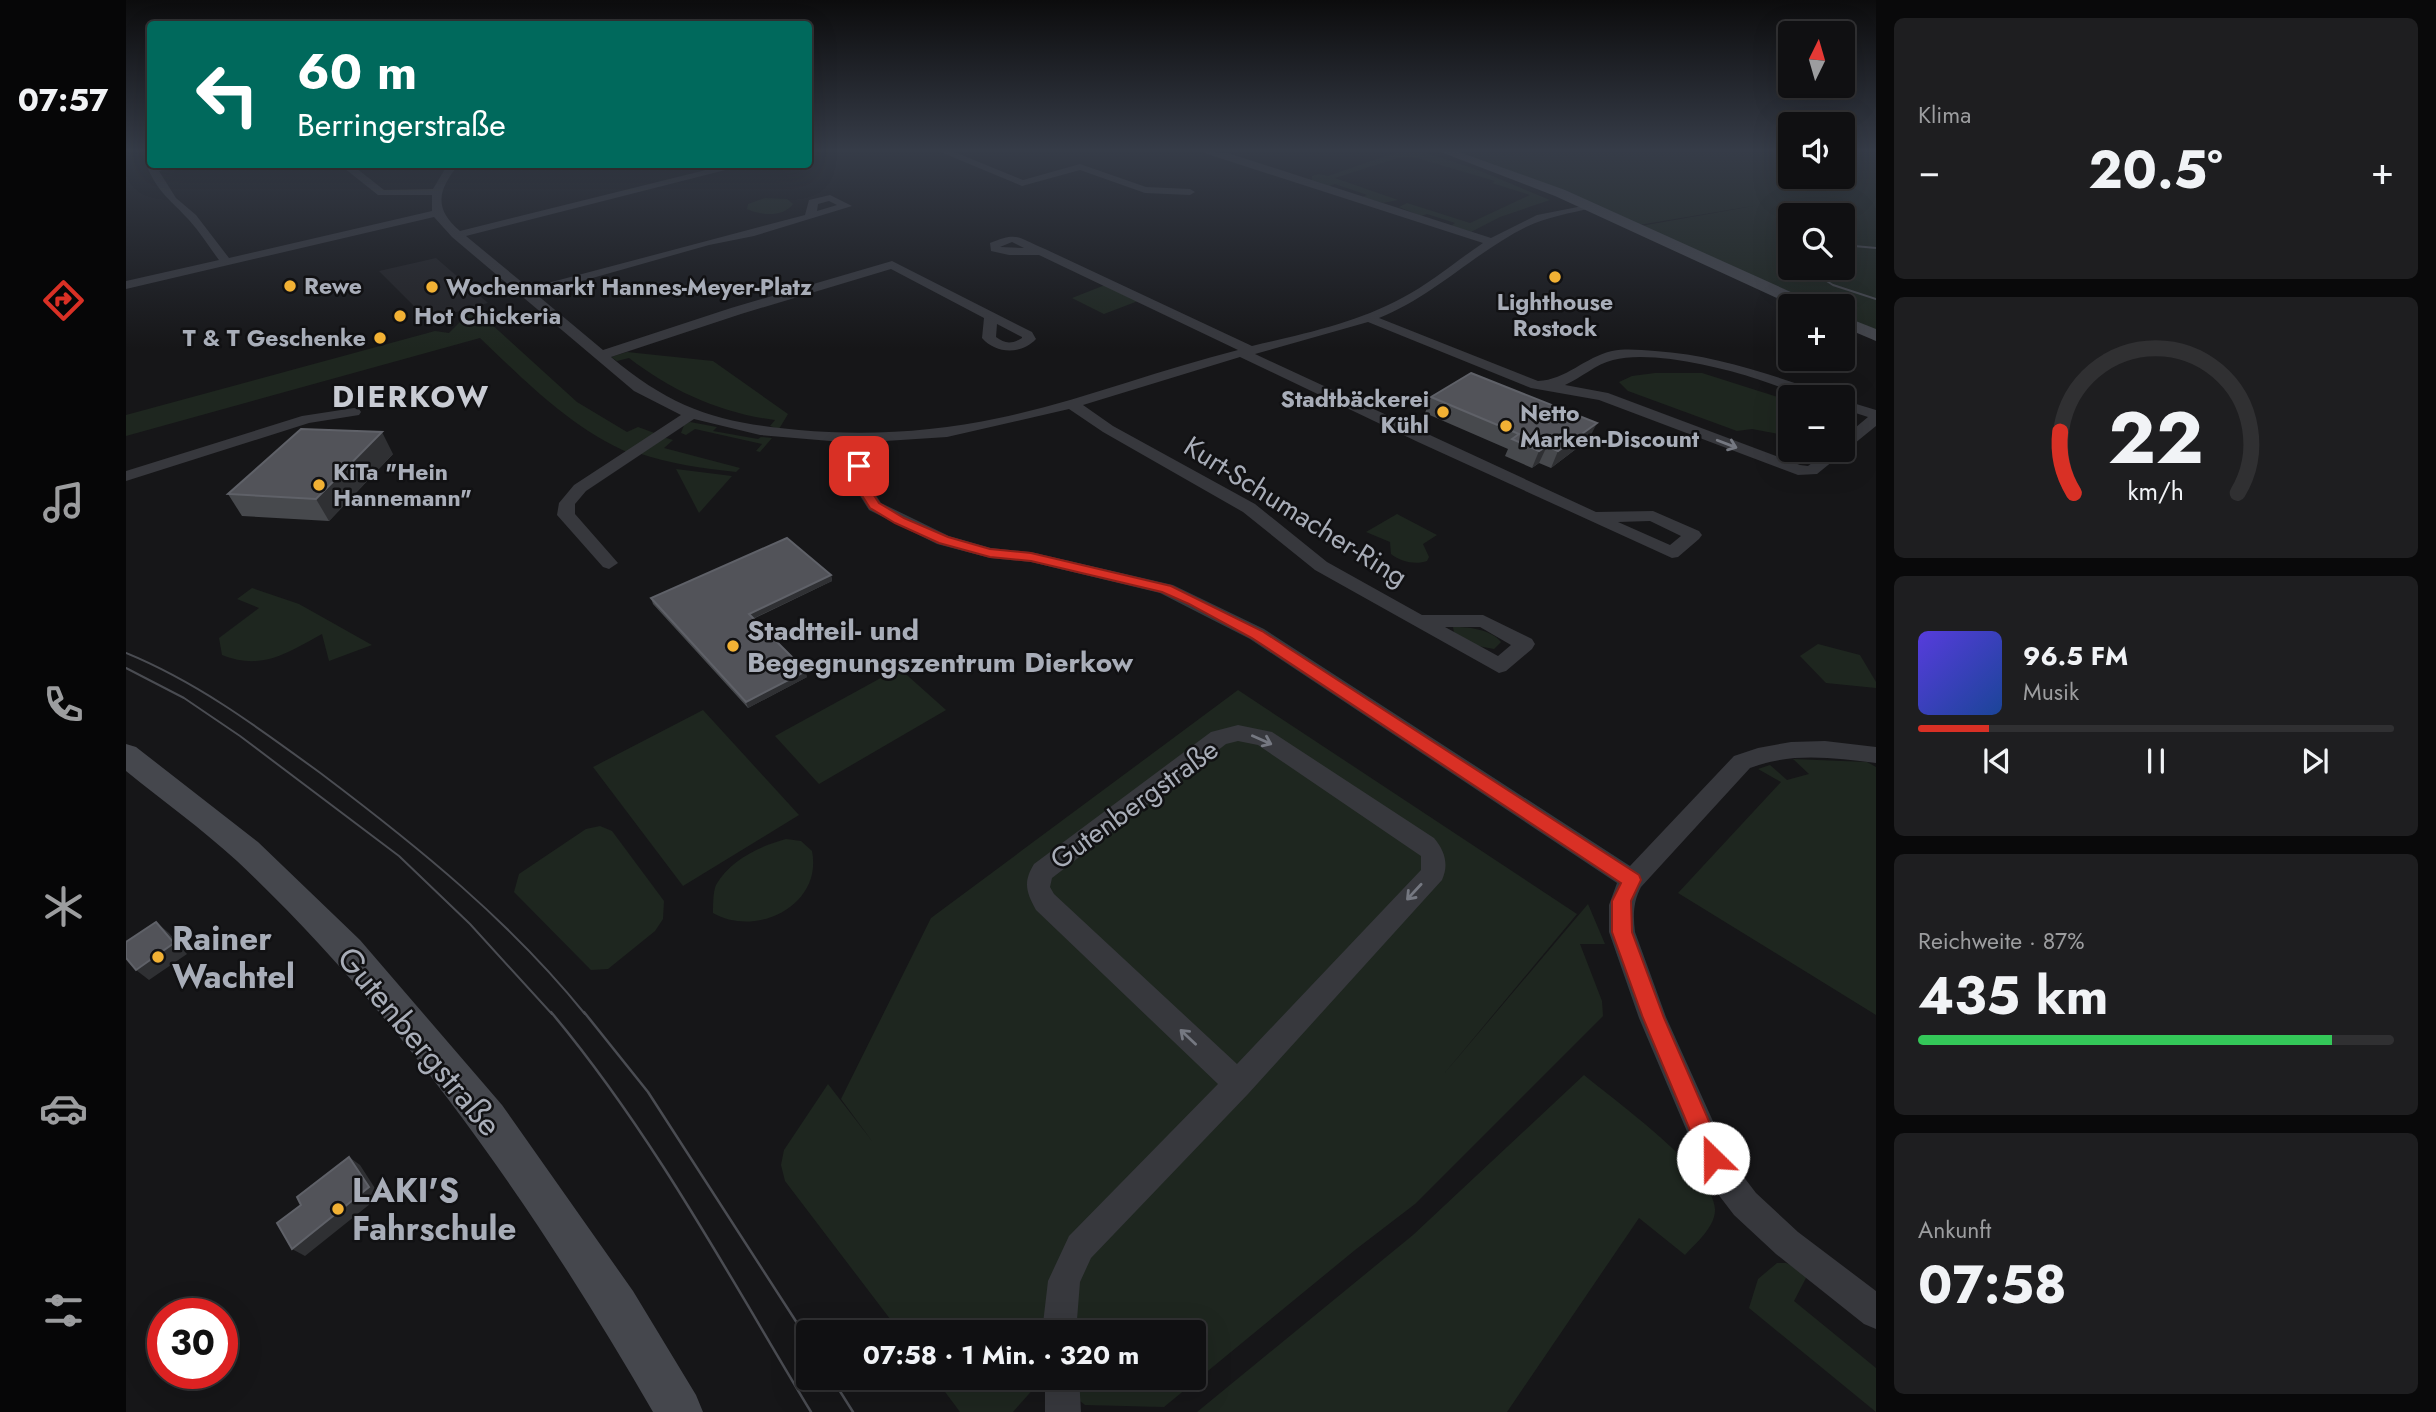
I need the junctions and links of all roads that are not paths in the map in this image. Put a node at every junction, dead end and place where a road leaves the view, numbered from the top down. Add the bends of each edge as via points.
1 (192, 217) edge
2 (420, 217) edge
3 (440, 217) edge
4 (528, 217) edge
5 (810, 217) dead end
6 (1415, 217) edge
7 (1545, 217) edge
8 (1613, 217) edge
9 (456, 235) junction
10 (1492, 242) junction
11 (1041, 251) dead end
12 (226, 261) junction
13 (126, 285) edge
14 (526, 293) junction
15 (1781, 294) edge
16 (991, 316) dead end
17 (1368, 318) junction
18 (1855, 327) edge
19 (1876, 335) edge
20 (1247, 352) junction
21 (600, 356) junction
22 (1787, 385) edge
23 (1547, 386) junction
24 (1071, 404) junction
25 (1855, 409) edge
26 (355, 412) dead end
27 (692, 414) junction
28 (1876, 417) edge
29 (1855, 436) edge
30 (862, 440) junction
31 (1823, 462) edge
32 (126, 476) edge
33 (1596, 517) junction
34 (609, 563) dead end
35 (1420, 621) junction
36 (126, 755) edge
37 (1876, 755) edge
38 (1632, 880) junction
39 (1238, 1084) junction
40 (1876, 1312) edge
41 (1060, 1320) edge
42 (1062, 1390) edge
43 (679, 1412) edge
44 (1063, 1412) edge

1 - 12 street
2 - 12 street
3 - 9 street
4 - 9 street
5 - 14 street
6 - 10 street
7 - 10 street
8 - 15 main road
9 - 14 street
10 - 17 street via 1426,290
11 - 20 street
12 - 13 street
14 - 21 street
16 - 21 street via 892,265
17 - 20 street
17 - 23 street via 1523,382
18 - 19 main road
20 - 24 street
20 - 33 street
21 - 27 street via 647,393
22 - 23 street via 1725,364 1628,354 1609,356
23 -> 31 street via 1603,396 1798,470 1811,471
24 - 30 street via 977,429
24 - 35 street, Kurt-Schumacher-Ring via 1249,508 1321,566
25 - 28 street
26 - 32 street via 307,419
27 - 30 street via 765,431
27 - 34 street via 580,488 567,503 566,514
28 - 29 street
30 - 38 street via 858,480 875,506 943,540 1166,589 1194,601 1257,634
33 - 33 street via 1672,553 1693,536 1653,516
35 - 35 street, Kurt-Schumacher-Ring via 1499,666 1525,644 1483,621
36 - 43 main road, Gutenbergstraße via 247,851 348,951 488,1119 617,1307
37 - 38 street via 1786,749 1742,762
38 - 40 street via 1621,901 1622,932 1718,1170 1745,1204 1787,1243
39 -> 39 street, Gutenbergstraße via 1045,902 1037,888 1042,871 1219,738 1238,733 1264,738 1426,845 1434,863 1433,873
39 - 41 street, Gutenbergstraße via 1080,1247 1064,1281
42 - 44 street

